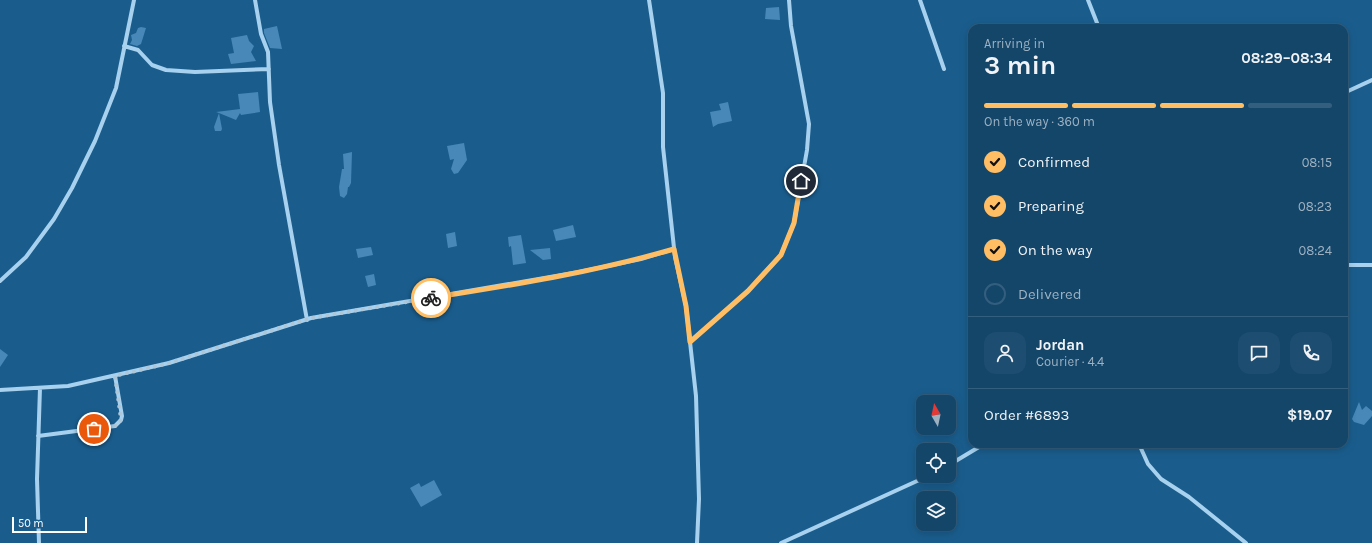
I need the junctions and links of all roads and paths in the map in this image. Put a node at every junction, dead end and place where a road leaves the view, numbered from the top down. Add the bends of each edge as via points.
1 (134, 0) edge
2 (255, 0) edge
3 (649, 0) edge
4 (789, 0) edge
5 (920, 0) edge
6 (1088, 0) edge
7 (1097, 24) edge
8 (124, 46) junction
9 (269, 69) junction
10 (944, 69) dead end
11 (1372, 80) edge
12 (1348, 91) edge
13 (674, 249) junction
14 (1348, 265) edge
15 (1372, 265) edge
16 (0, 281) edge
17 (307, 320) junction
18 (690, 342) junction
19 (115, 376) junction
20 (40, 388) junction
21 (0, 390) edge
22 (38, 436) junction
23 (977, 448) edge
24 (1141, 448) edge
25 (956, 461) edge
26 (916, 481) edge
27 (39, 543) edge
28 (697, 543) edge
29 (781, 543) edge
30 (1246, 543) edge

1 - 8 street
2 - 9 street via 261,34 268,52
3 - 13 street via 663,93 663,147
4 - 18 street via 791,26 809,124 794,223 781,255 748,291
5 - 10 street
6 - 7 street
8 - 9 street via 138,50 152,65 166,70 195,72
8 - 16 street via 116,88 96,142 72,188 54,219 26,257
9 - 17 street via 270,102 279,165
11 - 12 street
13 - 17 street via 579,272 338,312
13 - 18 street via 686,306
14 - 15 street
17 - 19 street via 169,363
18 - 28 street via 696,396 699,499
19 - 20 street via 68,386
19 - 22 street via 122,416 115,426
20 - 21 street
20 - 22 street
22 - 27 street
23 - 25 street
24 - 30 street via 1148,464 1161,479 1189,497
26 - 29 street

